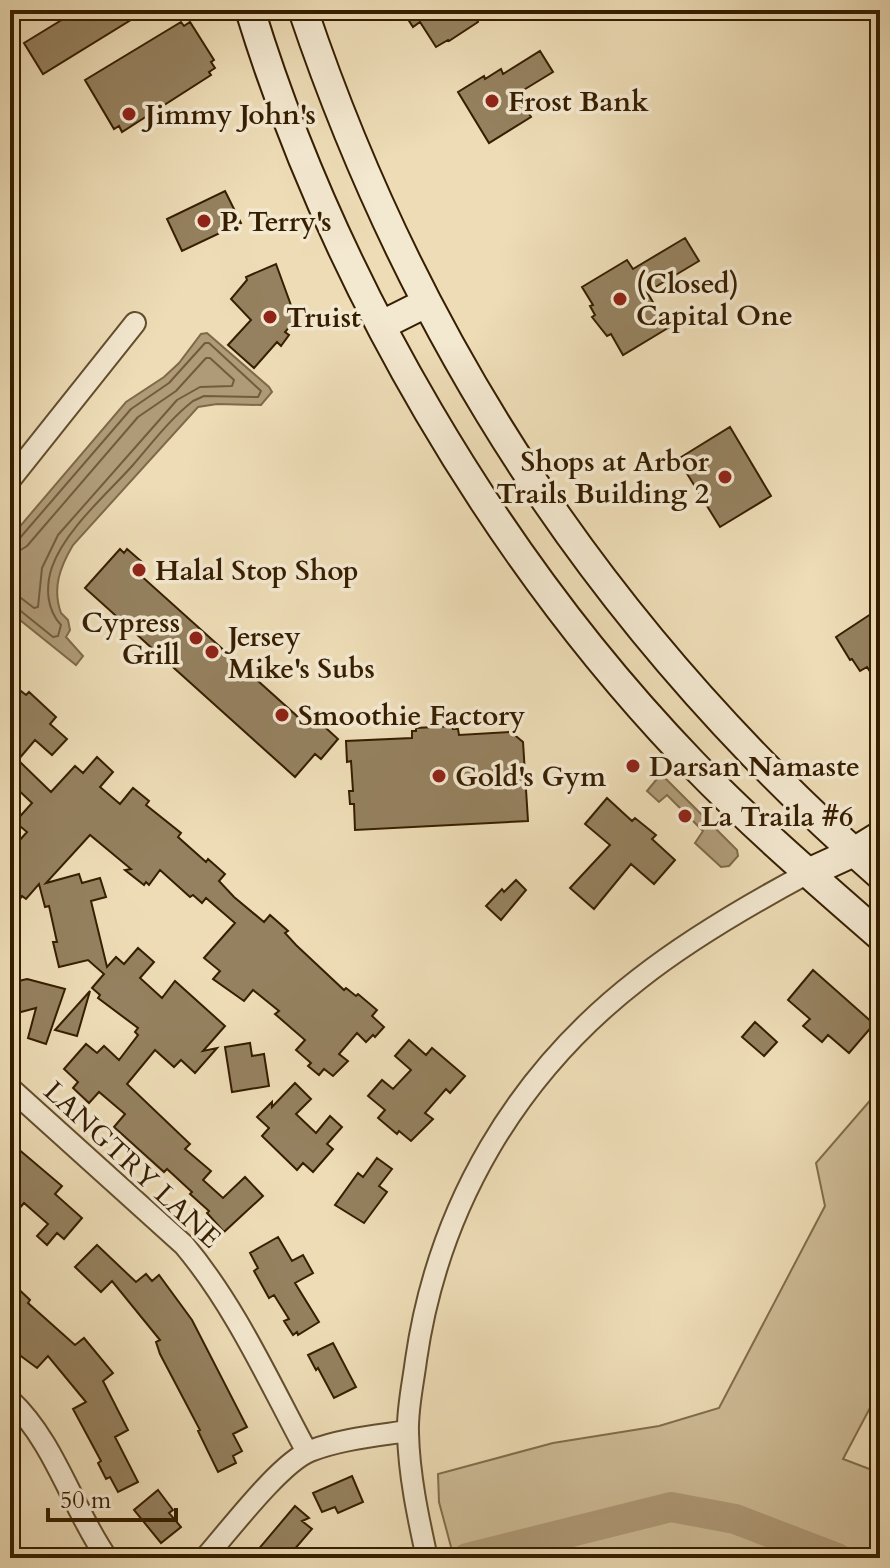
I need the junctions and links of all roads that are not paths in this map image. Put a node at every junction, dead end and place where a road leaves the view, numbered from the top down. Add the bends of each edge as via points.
1 (250, 10) edge
2 (290, 10) edge
3 (303, 10) edge
4 (319, 57) junction
5 (426, 303) junction
6 (135, 323) dead end
7 (382, 325) junction
8 (10, 480) edge
9 (880, 836) edge
10 (854, 852) junction
11 (808, 873) junction
12 (880, 875) edge
13 (880, 936) edge
14 (10, 1088) edge
15 (10, 1400) edge
16 (408, 1431) junction
17 (307, 1452) junction
18 (107, 1558) edge
19 (205, 1558) edge
20 (427, 1558) edge

1 - 7 main road via 297,143
2 - 4 main road
3 - 4 main road
4 - 5 main road
5 - 7 main road
5 - 10 main road via 528,477 631,617 713,713
6 - 8 street
7 - 11 main road via 512,544 572,622 692,762
9 - 10 main road
10 - 11 main road
10 - 12 main road
11 - 13 main road
11 - 16 street via 637,980 583,1029 506,1120 463,1196 443,1247 421,1330
14 - 17 street, LANGTRY LANE via 184,1245 208,1274
15 - 18 street via 36,1429
16 - 17 street
16 - 20 street
17 - 19 street via 270,1483

